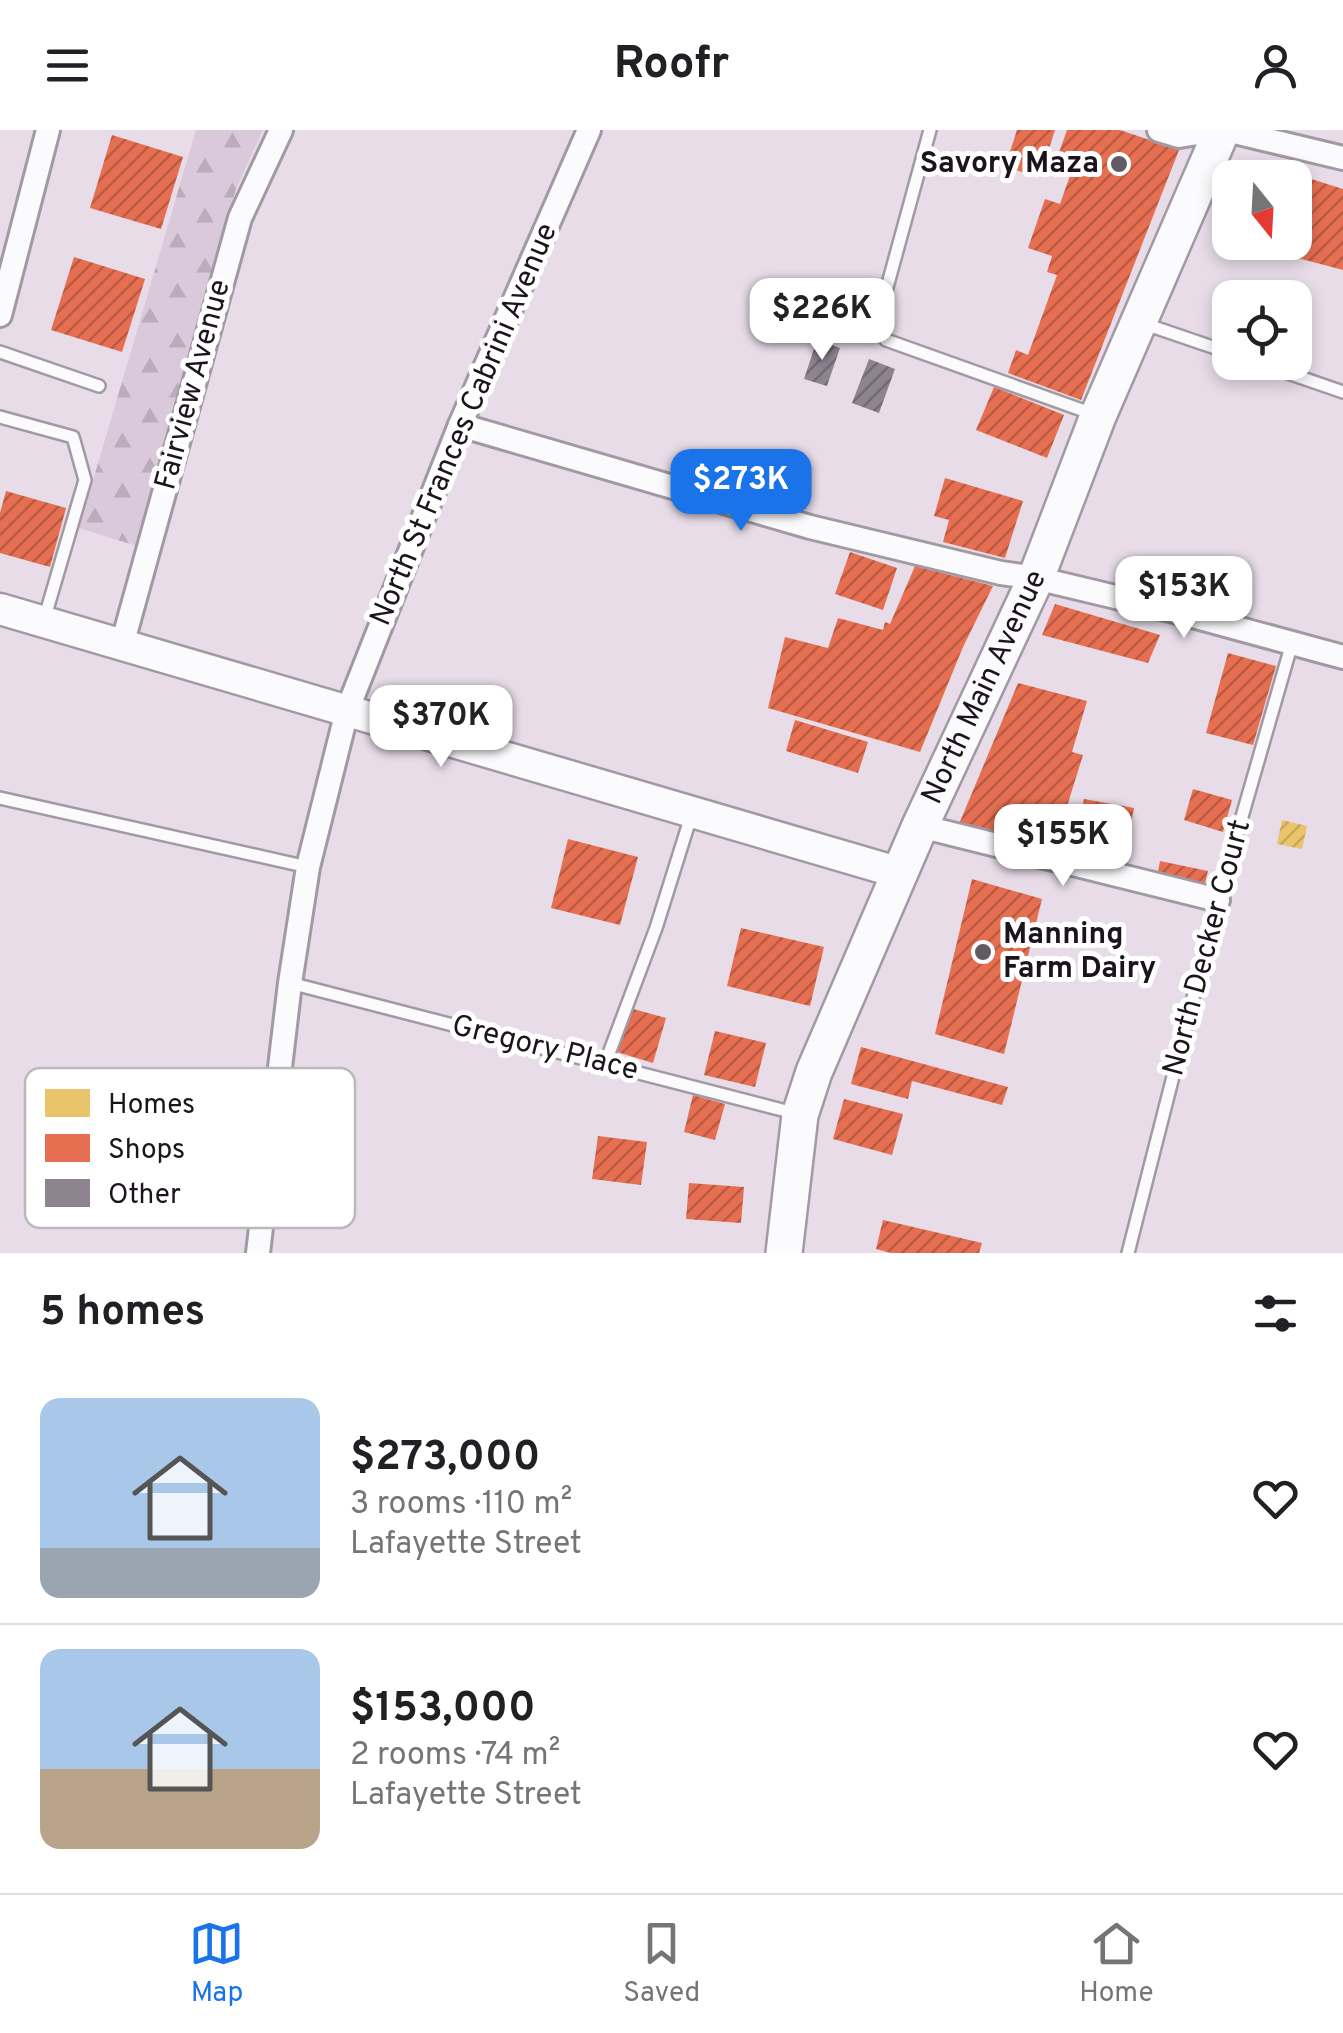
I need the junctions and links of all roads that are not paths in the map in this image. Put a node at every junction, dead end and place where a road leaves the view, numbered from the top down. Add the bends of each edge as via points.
1 (48, 130) edge
2 (281, 130) edge
3 (589, 130) edge
4 (930, 130) edge
5 (1159, 130) edge
6 (1222, 130) edge
7 (1343, 158) edge
8 (0, 315) edge
9 (1138, 322) junction
10 (1212, 348) edge
11 (0, 352) edge
12 (1308, 380) edge
13 (99, 386) dead end
14 (1343, 392) edge
15 (1098, 416) junction
16 (0, 417) edge
17 (460, 425) junction
18 (1036, 578) junction
19 (0, 609) edge
20 (44, 622) junction
21 (1292, 643) junction
22 (122, 645) junction
23 (1343, 657) edge
24 (347, 711) junction
25 (0, 798) edge
26 (692, 813) junction
27 (920, 826) junction
28 (308, 867) junction
29 (900, 873) junction
30 (1218, 900) junction
31 (290, 983) junction
32 (604, 1064) junction
33 (280, 1068) edge
34 (800, 1114) junction
35 (261, 1228) edge
36 (258, 1253) edge
37 (784, 1253) edge
38 (1128, 1253) edge

1 - 8 street
2 - 22 street, Fairview Avenue via 240,218
3 - 17 street, North St Frances Cabrini Avenue
4 - 15 lane via 878,331 886,340
5 - 6 street via 1179,136
6 - 7 street
6 - 9 main road, North Main Avenue
9 - 10 lane
9 - 15 main road, North Main Avenue
11 - 13 lane
12 - 14 lane
15 - 18 main road, North Main Avenue
16 - 20 lane via 73,437 85,480
17 - 18 street via 810,527
17 - 24 street, North St Frances Cabrini Avenue
18 - 21 street
18 - 27 main road, North Main Avenue
19 - 20 main road
20 - 22 main road
21 - 23 street
21 - 30 lane, North Decker Court
22 - 24 main road
24 - 26 main road
24 - 28 street, North St Frances Cabrini Avenue
25 - 28 lane
26 - 29 main road
26 - 32 lane
27 - 29 main road, North Main Avenue
27 - 30 street
28 - 31 street, North St Frances Cabrini Avenue
29 - 34 main road, North Main Avenue
30 - 38 lane, North Decker Court
31 - 32 lane, Gregory Place
31 - 33 street, North St Frances Cabrini Avenue
32 - 34 lane, Gregory Place
34 - 37 main road, North Main Avenue
35 - 36 street, North St Frances Cabrini Avenue

